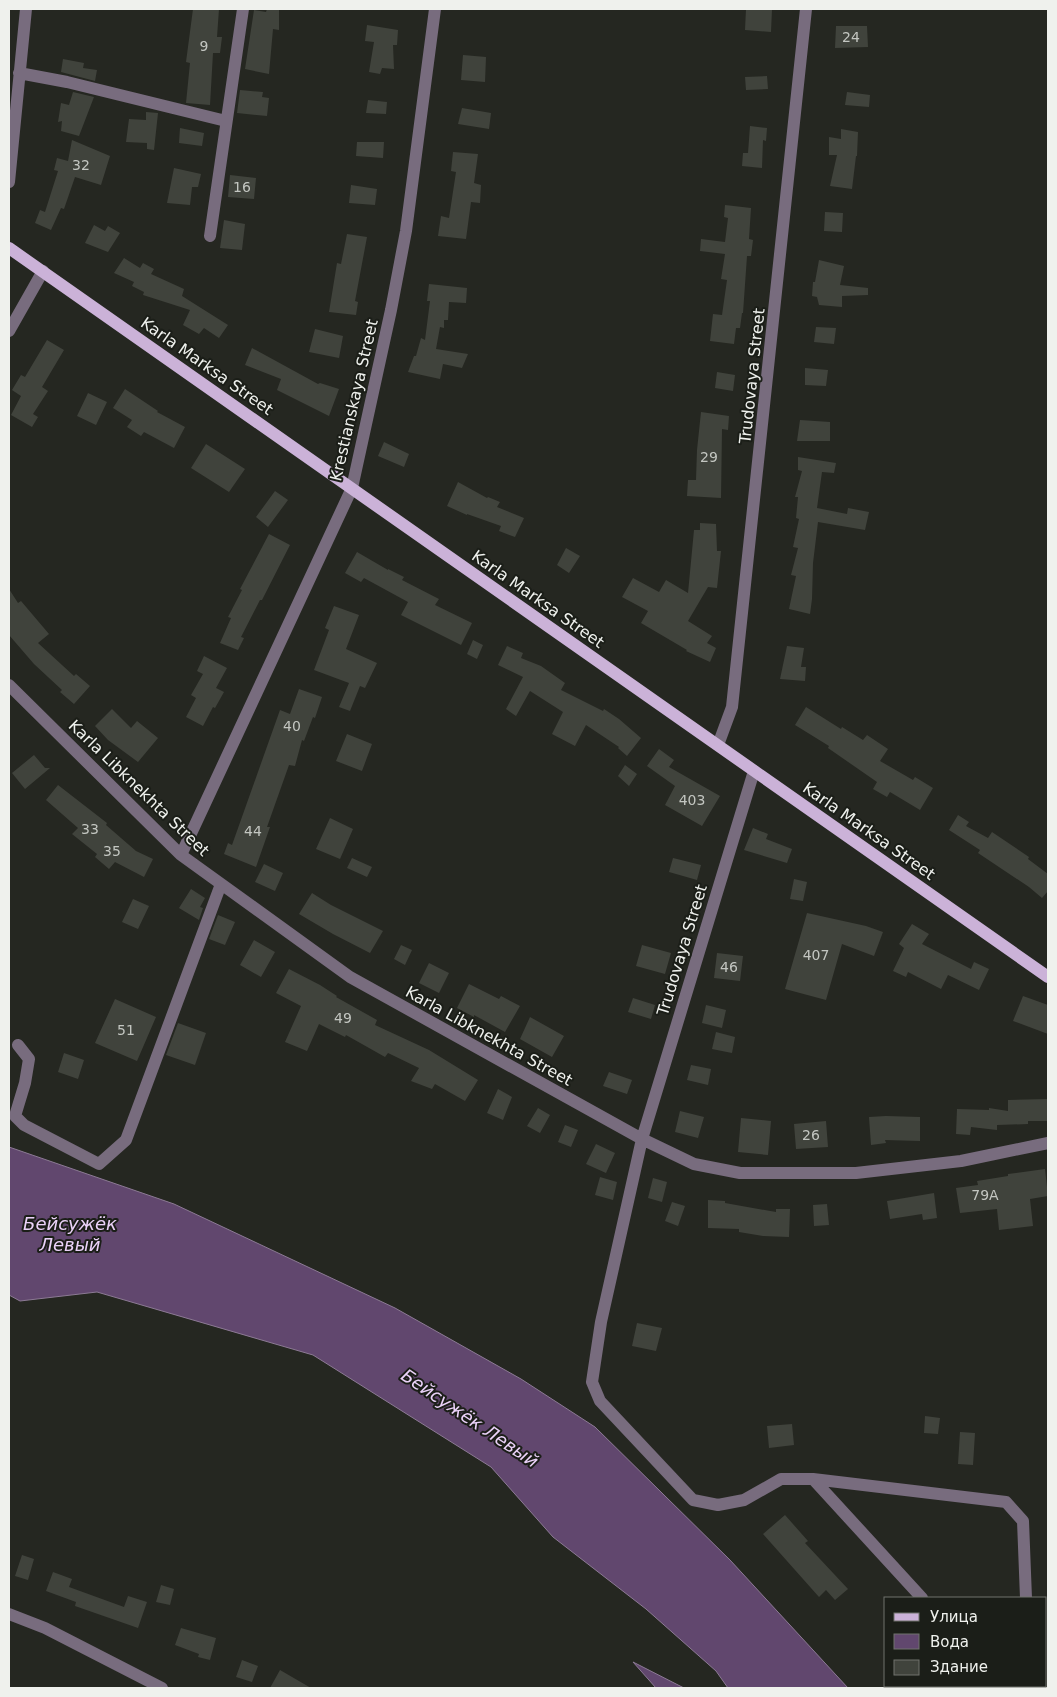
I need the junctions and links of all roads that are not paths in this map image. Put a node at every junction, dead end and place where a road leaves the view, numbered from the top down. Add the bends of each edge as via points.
1 (26, 9) edge
2 (243, 9) edge
3 (435, 9) edge
4 (806, 9) edge
5 (20, 73) junction
6 (226, 121) junction
7 (9, 182) edge
8 (210, 236) dead end
9 (9, 248) edge
10 (43, 271) junction
11 (9, 331) edge
12 (352, 488) junction
13 (9, 685) edge
14 (718, 745) junction
15 (754, 771) junction
16 (181, 856) junction
17 (221, 884) junction
18 (1048, 976) edge
19 (18, 1045) dead end
20 (642, 1140) junction
21 (1048, 1143) edge
22 (813, 1479) junction
23 (921, 1597) edge
24 (1026, 1597) edge
25 (9, 1614) edge
26 (162, 1688) edge

1 - 5 street
2 - 6 street
3 - 12 street, Krestianskaya Street via 406,231
4 - 14 street, Trudovaya Street via 732,707
5 - 6 street
5 - 7 street
6 - 8 street
9 - 10 main road, Karla Marksa Street
10 - 11 street
10 - 12 main road, Karla Marksa Street
12 - 14 main road, Karla Marksa Street
12 - 16 street, Krestianskaya Street
13 - 16 street, Karla Libknekhta Street
14 - 15 main road, Karla Marksa Street
15 - 18 main road, Karla Marksa Street
15 - 20 street, Trudovaya Street
16 - 17 street, Karla Libknekhta Street
17 - 19 street via 126,1140 99,1164 24,1126 15,1116 29,1059
17 - 20 street, Karla Libknekhta Street via 350,977
20 - 21 street, Karla Libknekhta Street via 694,1164 740,1174 856,1173 961,1161
20 - 22 street, Trudovaya Street via 601,1322 592,1382 600,1401 693,1500 718,1505 744,1500 781,1479
22 - 23 street
22 - 24 street, Trudovaya Street via 1006,1502 1023,1521
25 - 26 street via 45,1628

